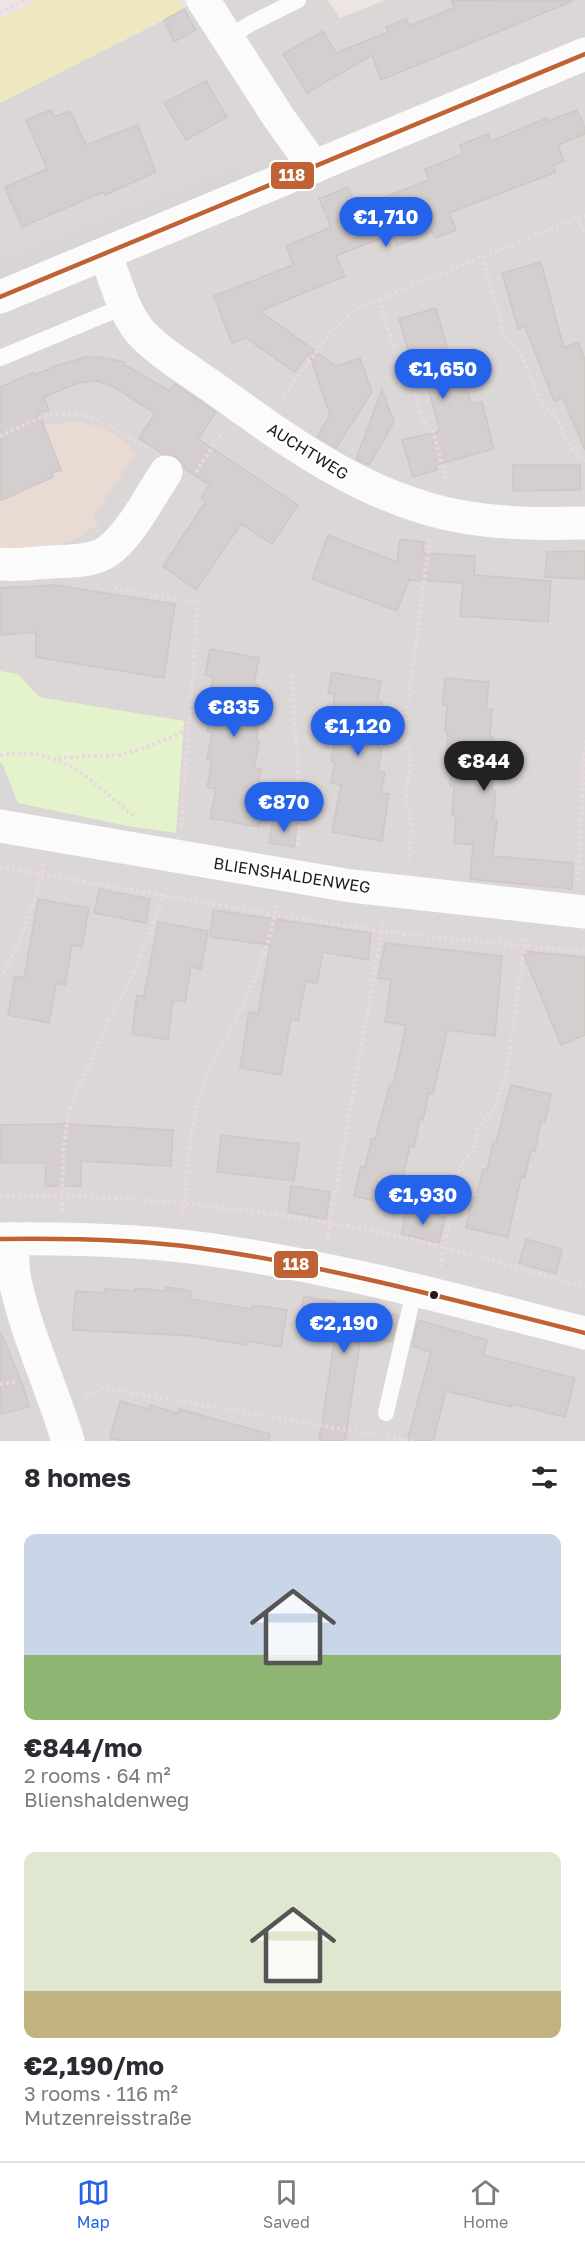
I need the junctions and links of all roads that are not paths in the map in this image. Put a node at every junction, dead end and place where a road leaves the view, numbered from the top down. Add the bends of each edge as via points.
1 (202, 0) edge
2 (298, 0) edge
3 (228, 38) junction
4 (585, 54) edge
5 (314, 166) junction
6 (105, 254) junction
7 (0, 297) edge
8 (125, 306) junction
9 (0, 358) edge
10 (179, 475) road end
11 (585, 523) edge
12 (0, 564) edge
13 (0, 826) edge
14 (580, 911) edge
15 (6, 1239) edge
16 (414, 1291) junction
17 (585, 1333) edge
18 (386, 1413) dead end
19 (68, 1441) edge

1 - 3 street
2 - 3 lane
3 - 5 street
4 - 5 street
5 - 6 street
6 - 7 street
6 - 8 street, AUCHTWEG
8 - 9 lane
8 - 11 street, AUCHTWEG via 136,327 151,342 265,424 314,457 367,486 413,504 444,524
10 - 12 street via 107,552 89,558
13 - 14 street, BLIENSHALDENWEG via 404,893
15 - 16 street via 112,1240 225,1251
15 - 19 street via 24,1316
16 - 17 street
16 - 18 lane

